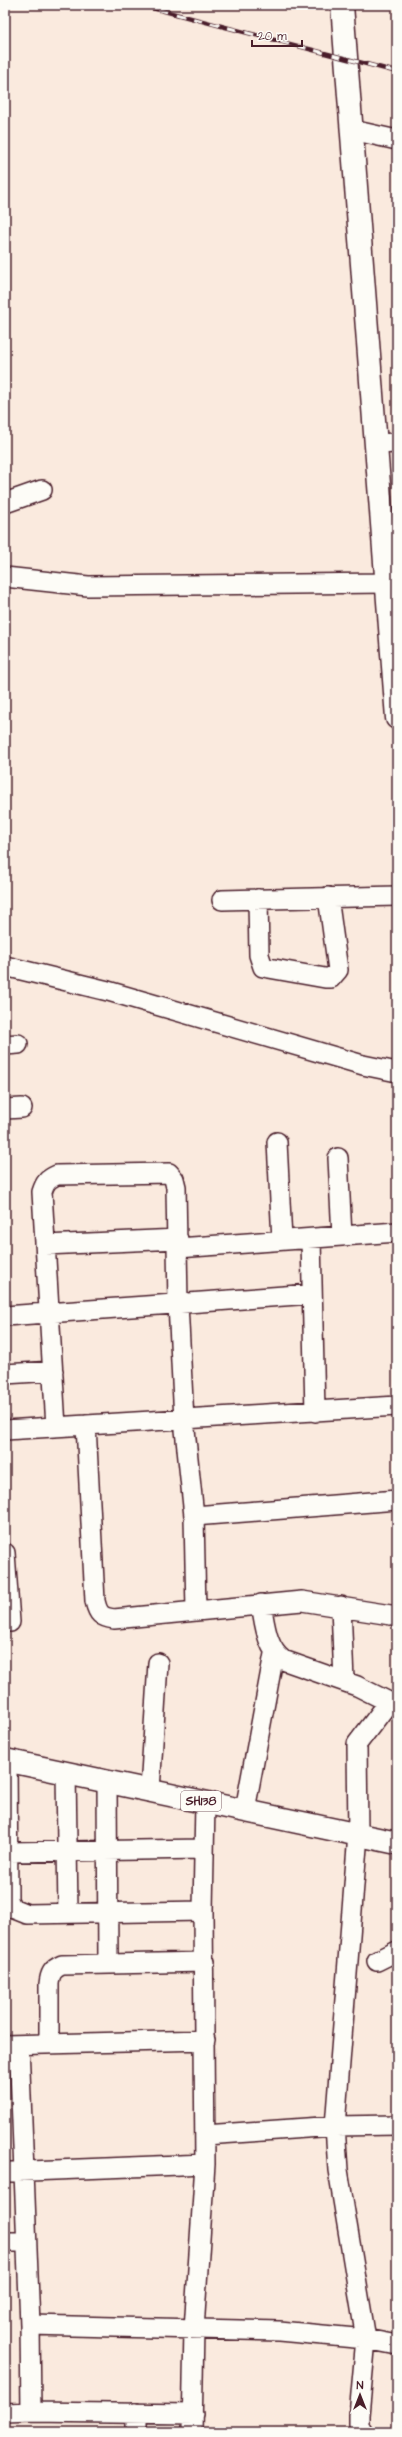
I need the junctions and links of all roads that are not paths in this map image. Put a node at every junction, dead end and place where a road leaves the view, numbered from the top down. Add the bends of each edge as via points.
1 (342, 5) edge
2 (352, 130) junction
3 (397, 140) edge
4 (386, 444) edge
5 (42, 490) dead end
6 (5, 503) edge
7 (5, 577) edge
8 (392, 581) edge
9 (397, 718) edge
10 (397, 896) edge
11 (328, 897) junction
12 (258, 899) junction
13 (222, 900) dead end
14 (5, 966) edge
15 (397, 1072) edge
16 (277, 1142) dead end
17 (338, 1158) dead end
18 (397, 1232) edge
19 (342, 1236) junction
20 (311, 1238) junction
21 (282, 1240) junction
22 (178, 1243) junction
23 (45, 1245) junction
24 (312, 1294) junction
25 (178, 1304) junction
26 (49, 1312) junction
27 (5, 1316) edge
28 (53, 1371) junction
29 (5, 1374) edge
30 (397, 1406) edge
31 (315, 1412) junction
32 (184, 1420) junction
33 (86, 1425) junction
34 (56, 1427) junction
35 (5, 1430) edge
36 (397, 1500) edge
37 (194, 1516) junction
38 (5, 1563) edge
39 (261, 1604) junction
40 (341, 1606) junction
41 (196, 1611) junction
42 (397, 1616) edge
43 (10, 1622) dead end
44 (274, 1654) junction
45 (158, 1663) dead end
46 (344, 1682) junction
47 (393, 1704) edge
48 (6, 1760) edge
49 (66, 1772) junction
50 (107, 1781) junction
51 (150, 1790) junction
52 (205, 1802) junction
53 (245, 1810) junction
54 (358, 1834) junction
55 (397, 1843) edge
56 (204, 1849) junction
57 (67, 1851) junction
58 (108, 1851) junction
59 (8, 1852) junction
60 (108, 1911) junction
61 (203, 1911) junction
62 (68, 1913) junction
63 (397, 1951) edge
64 (378, 1961) dead end
65 (205, 1962) junction
66 (108, 1964) junction
67 (205, 2040) junction
68 (49, 2044) junction
69 (12, 2045) edge
70 (397, 2125) edge
71 (335, 2126) junction
72 (205, 2134) junction
73 (205, 2164) junction
74 (14, 2172) edge
75 (5, 2242) edge
76 (26, 2242) junction
77 (30, 2325) junction
78 (194, 2329) junction
79 (366, 2339) junction
80 (397, 2345) edge
81 (31, 2412) junction
82 (5, 2413) edge
83 (136, 2413) junction
84 (192, 2423) edge
85 (136, 2432) edge
86 (363, 2432) edge

1 - 2 street
2 - 3 street
2 - 4 street
4 - 8 street
5 - 6 street
7 - 8 street via 88,586
8 - 9 street
10 - 11 street
11 - 12 street
11 - 12 street via 338,970 331,978 263,967 259,955
12 - 13 street
14 - 15 street via 108,991 363,1066
16 - 21 street
17 - 19 street
18 - 19 street
19 - 20 street
20 - 21 street
20 - 24 street
21 - 22 street
22 - 23 street
22 - 23 street via 176,1187 174,1178 169,1174 57,1175 49,1178 42,1192
22 - 25 street
23 - 26 street
24 - 25 street
24 - 31 street
25 - 26 street
25 - 32 street
26 - 27 street
26 - 28 street
28 - 29 street
28 - 34 street
30 - 31 street
31 - 32 street
32 - 33 street
32 - 37 street
33 - 34 street
33 - 41 street via 94,1601 97,1611 103,1617 114,1619
34 - 35 street
36 - 37 street
37 - 41 street
38 - 43 street
39 - 40 street via 302,1601
39 - 41 street
39 - 44 street
40 - 42 street
40 - 46 street
44 - 46 street via 283,1660
44 - 53 street
45 - 51 street
46 - 47 street
47 - 54 street via 357,1744
48 - 49 street, SH138
48 - 59 street
49 - 50 street, SH138
49 - 57 street
50 - 51 street, SH138
50 - 58 street
51 - 52 street, SH138
52 - 53 street, SH138
52 - 56 street
53 - 54 street, SH138
54 - 55 street, SH138
54 - 71 street
56 - 58 street
56 - 61 street
57 - 58 street
57 - 59 street
57 - 62 street
58 - 60 street
59 - 62 street via 8,1900 12,1908 16,1912 27,1914
60 - 61 street
60 - 62 street
60 - 66 street
61 - 65 street
63 - 64 street
65 - 66 street
65 - 67 street
66 - 68 street via 55,1967 50,1975 49,1984
67 - 68 street
67 - 72 street
68 - 69 street
69 - 74 street
70 - 71 street
71 - 72 street
71 - 79 street via 338,2170
72 - 73 street
73 - 74 street
73 - 78 street
74 - 76 street
75 - 76 street
76 - 77 street
77 - 78 street
77 - 81 street
78 - 79 street via 280,2331
78 - 84 street
79 - 80 street
79 - 86 street via 359,2415 359,2424
81 - 82 street
81 - 83 street
83 - 84 street
83 - 85 street

